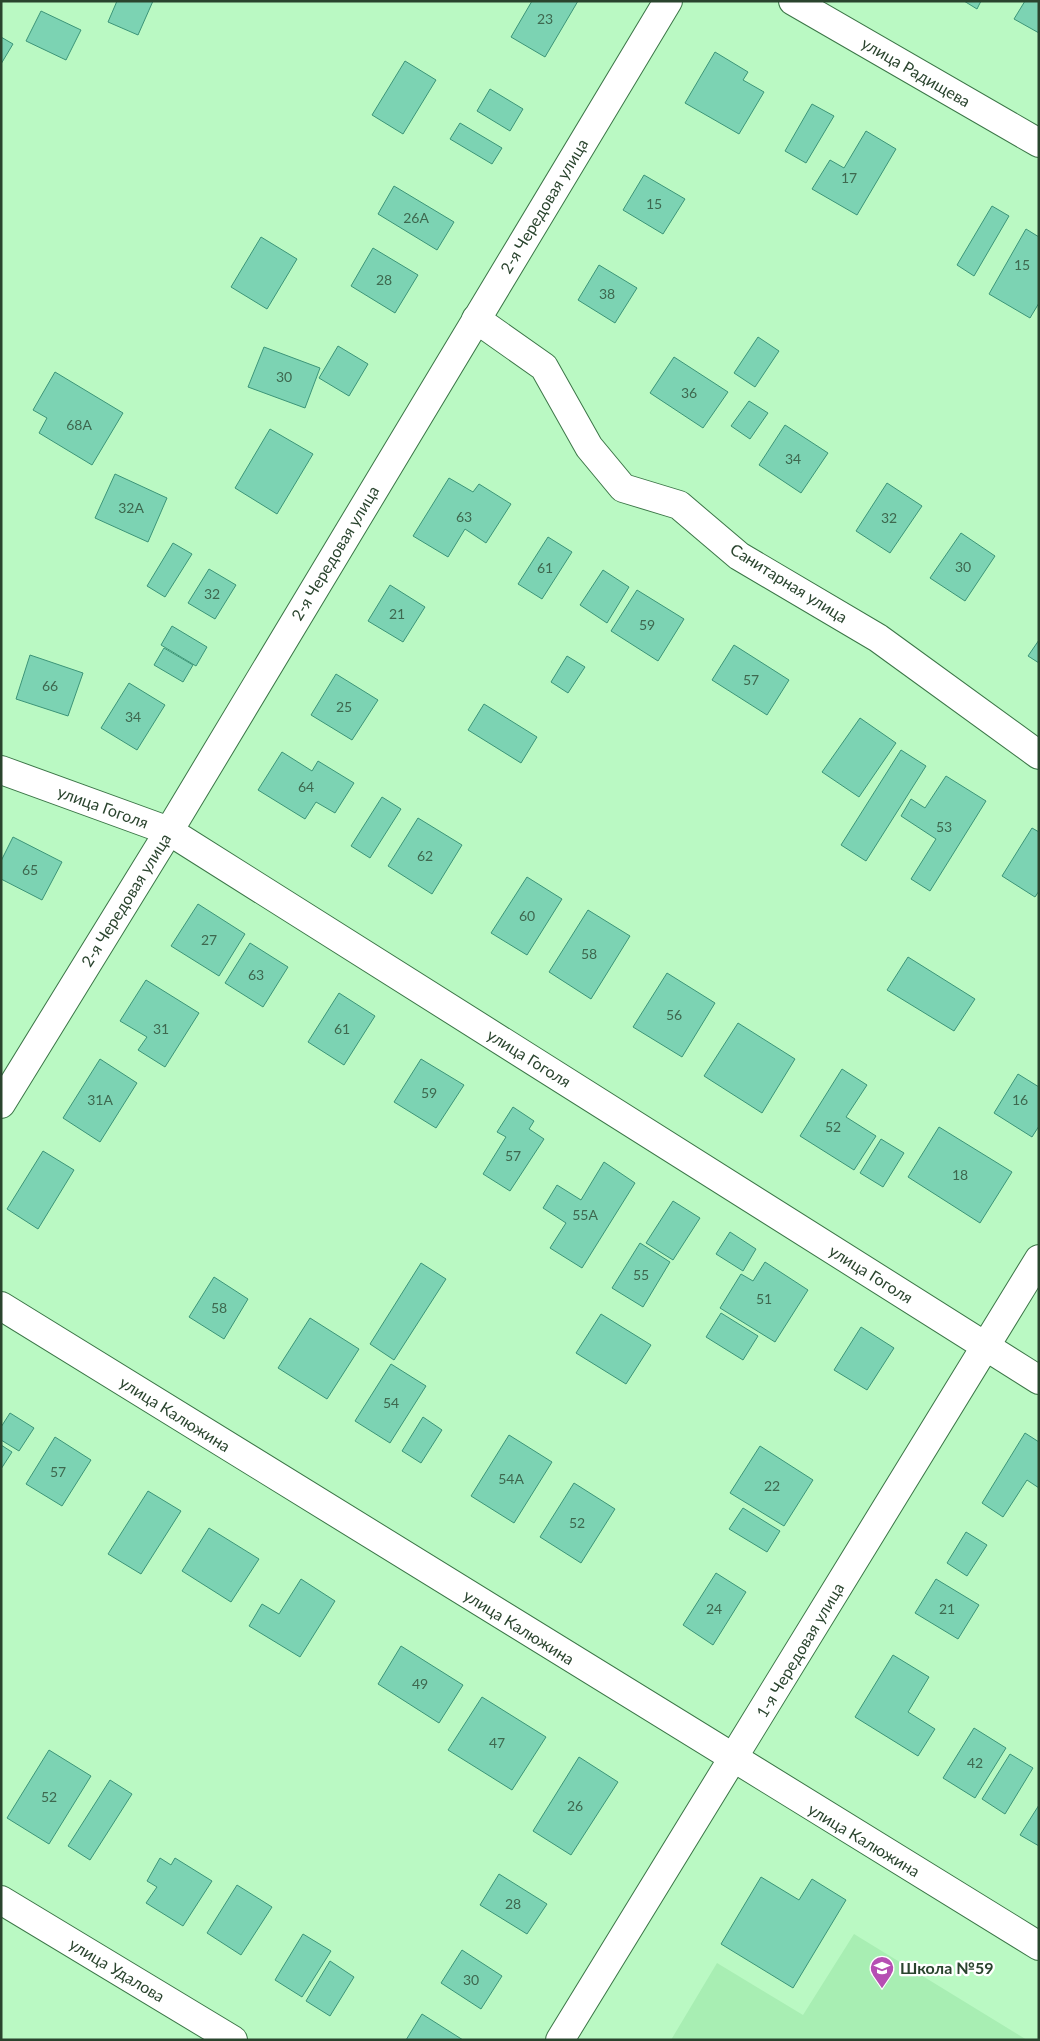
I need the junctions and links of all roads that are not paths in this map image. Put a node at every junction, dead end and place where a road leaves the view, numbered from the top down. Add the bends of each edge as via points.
1 (668, 1) edge
2 (794, 1) edge
3 (1039, 143) edge
4 (476, 319) junction
5 (1039, 755) edge
6 (1, 770) edge
7 (169, 831) junction
8 (1, 1104) edge
9 (1039, 1259) edge
10 (1, 1306) edge
11 (986, 1346) junction
12 (1039, 1380) edge
13 (733, 1759) junction
14 (1, 1900) edge
15 (1039, 1946) edge
16 (233, 2040) edge
17 (560, 2040) edge

1 - 4 street, 2-я Чередовая улица
2 - 3 street, улица Радищева
4 - 5 street, Санитарная улица via 544,367 588,447 623,488 679,505 740,556 878,638
4 - 7 street, 2-я Чередовая улица
6 - 7 street, улица Гоголя
7 - 8 street, 2-я Чередовая улица
7 - 11 street, улица Гоголя
9 - 11 street, 1-я Чередовая улица
10 - 13 street, улица Калюжина
11 - 12 street, улица Гоголя
11 - 13 street, 1-я Чередовая улица
13 - 15 street, улица Калюжина
13 - 17 street, 1-я Чередовая улица
14 - 16 street, улица Удалова

